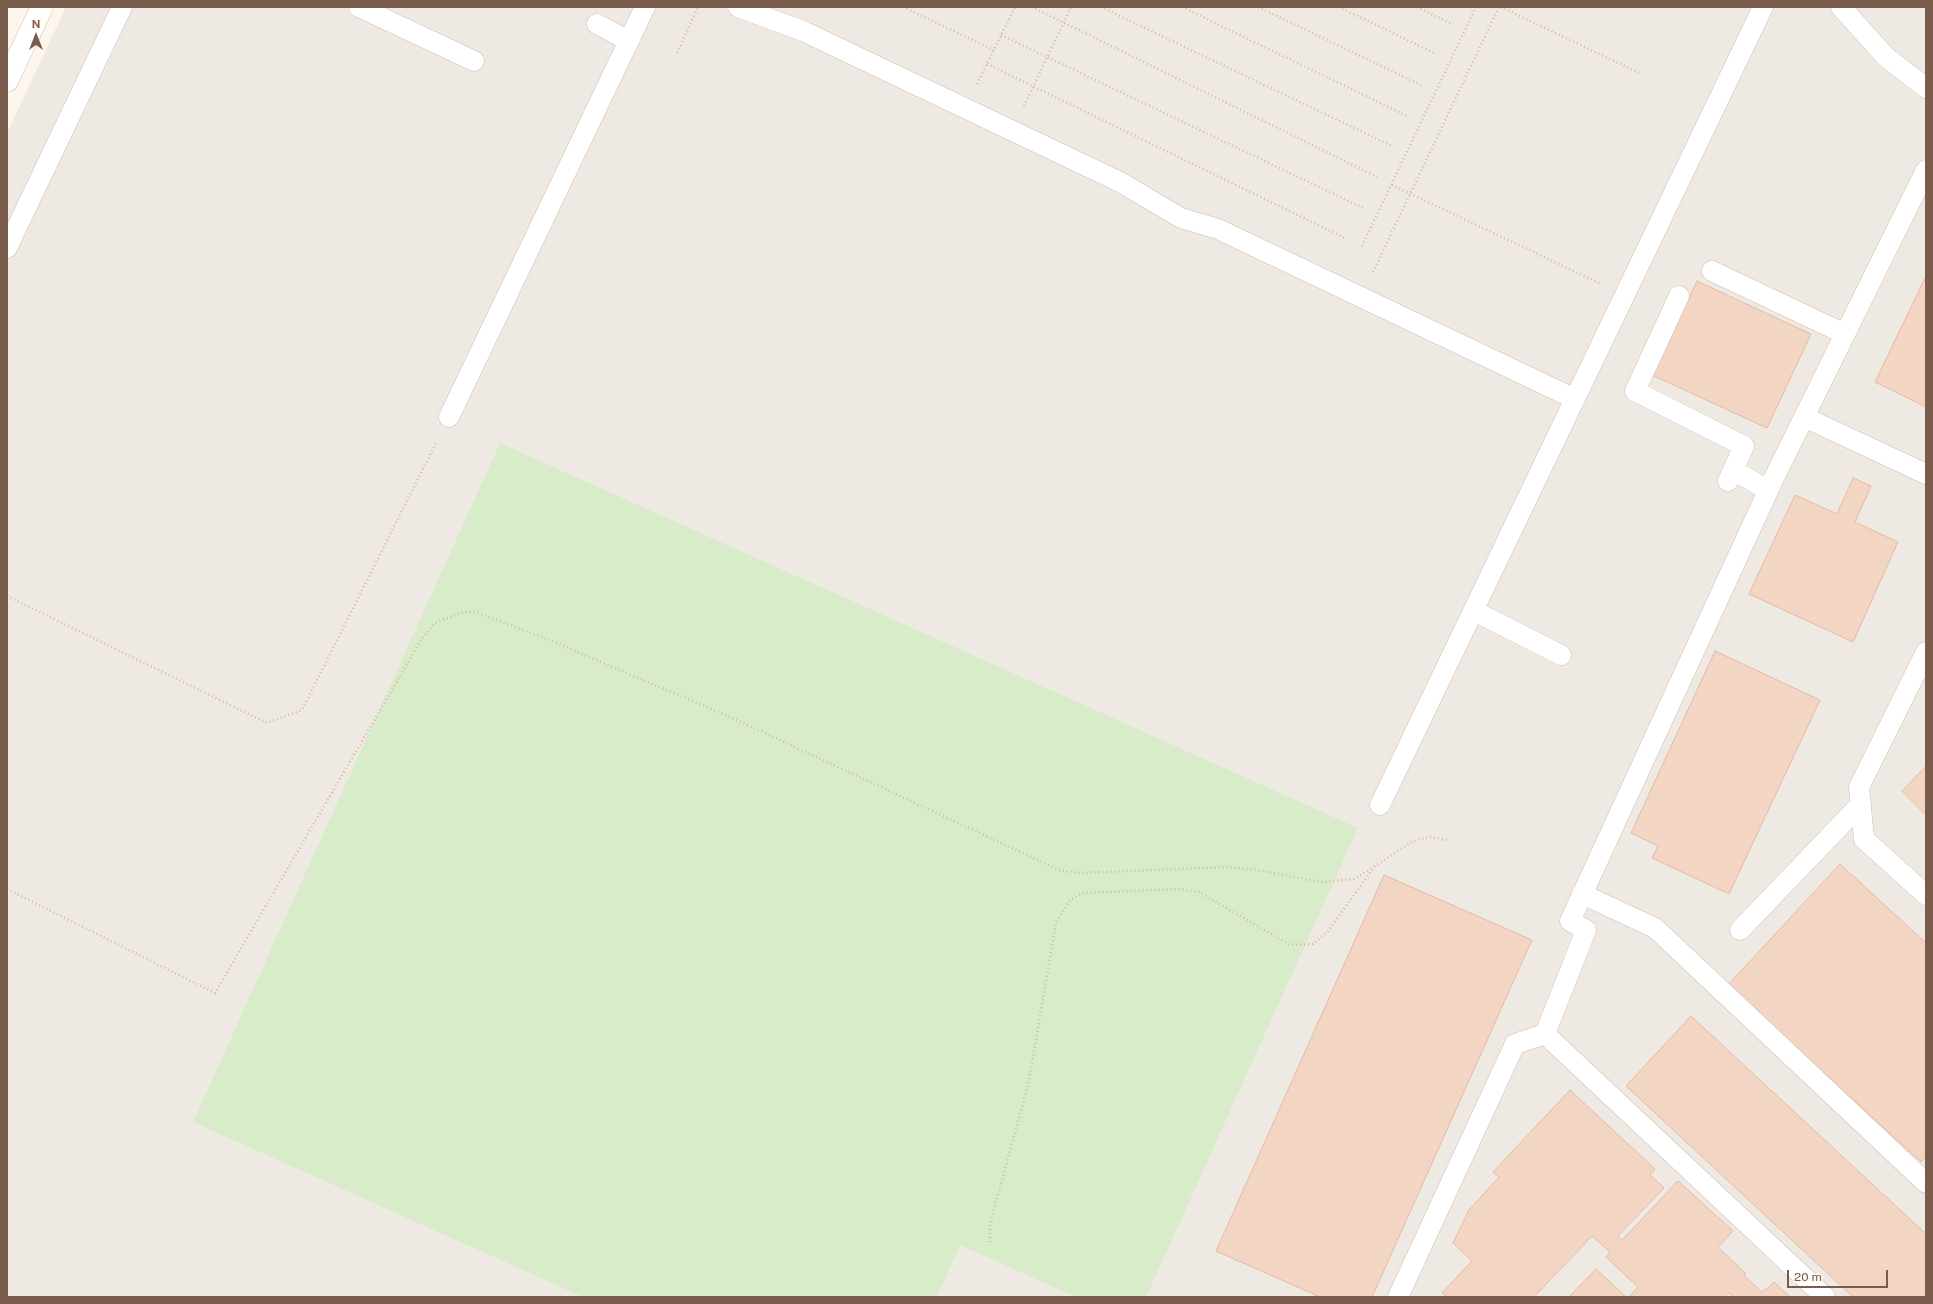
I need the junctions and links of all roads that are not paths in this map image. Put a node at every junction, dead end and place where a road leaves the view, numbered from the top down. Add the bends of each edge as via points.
1 (42, 7) edge
2 (122, 7) edge
3 (359, 7) edge
4 (645, 7) edge
5 (738, 7) edge
6 (1763, 7) edge
7 (1841, 7) edge
8 (597, 24) dead end
9 (629, 40) junction
10 (474, 61) dead end
11 (7, 81) edge
12 (1926, 88) edge
13 (1926, 170) edge
14 (7, 248) edge
15 (1712, 271) dead end
16 (1679, 296) dead end
17 (1845, 334) junction
18 (1575, 399) junction
19 (449, 417) road end
20 (1804, 417) junction
21 (1926, 474) edge
22 (1768, 490) junction
23 (1474, 611) junction
24 (1926, 652) edge
25 (1561, 654) dead end
26 (1861, 804) junction
27 (1380, 805) dead end
28 (1582, 894) junction
29 (1926, 895) edge
30 (1740, 930) dead end
31 (1545, 1034) junction
32 (1926, 1183) edge
33 (1398, 1297) edge
34 (1825, 1297) edge

1 - 11 street
2 - 14 lane
3 - 10 lane
4 - 9 lane
5 - 18 lane via 803,31 1120,182 1181,218 1218,229
6 - 18 lane
7 - 12 lane via 1886,57
8 - 9 lane
9 - 19 lane
13 - 17 lane
15 - 17 lane
16 - 22 lane via 1635,391 1744,446 1730,476
17 - 20 lane
18 - 23 lane
20 - 21 lane
20 - 22 lane
22 - 28 lane
23 - 25 lane
23 - 27 lane
24 - 26 lane via 1859,787
26 - 29 lane via 1864,839
26 - 30 lane
28 - 31 lane via 1570,921 1586,930
28 - 32 lane via 1655,928
31 - 33 lane via 1515,1044
31 - 34 lane

